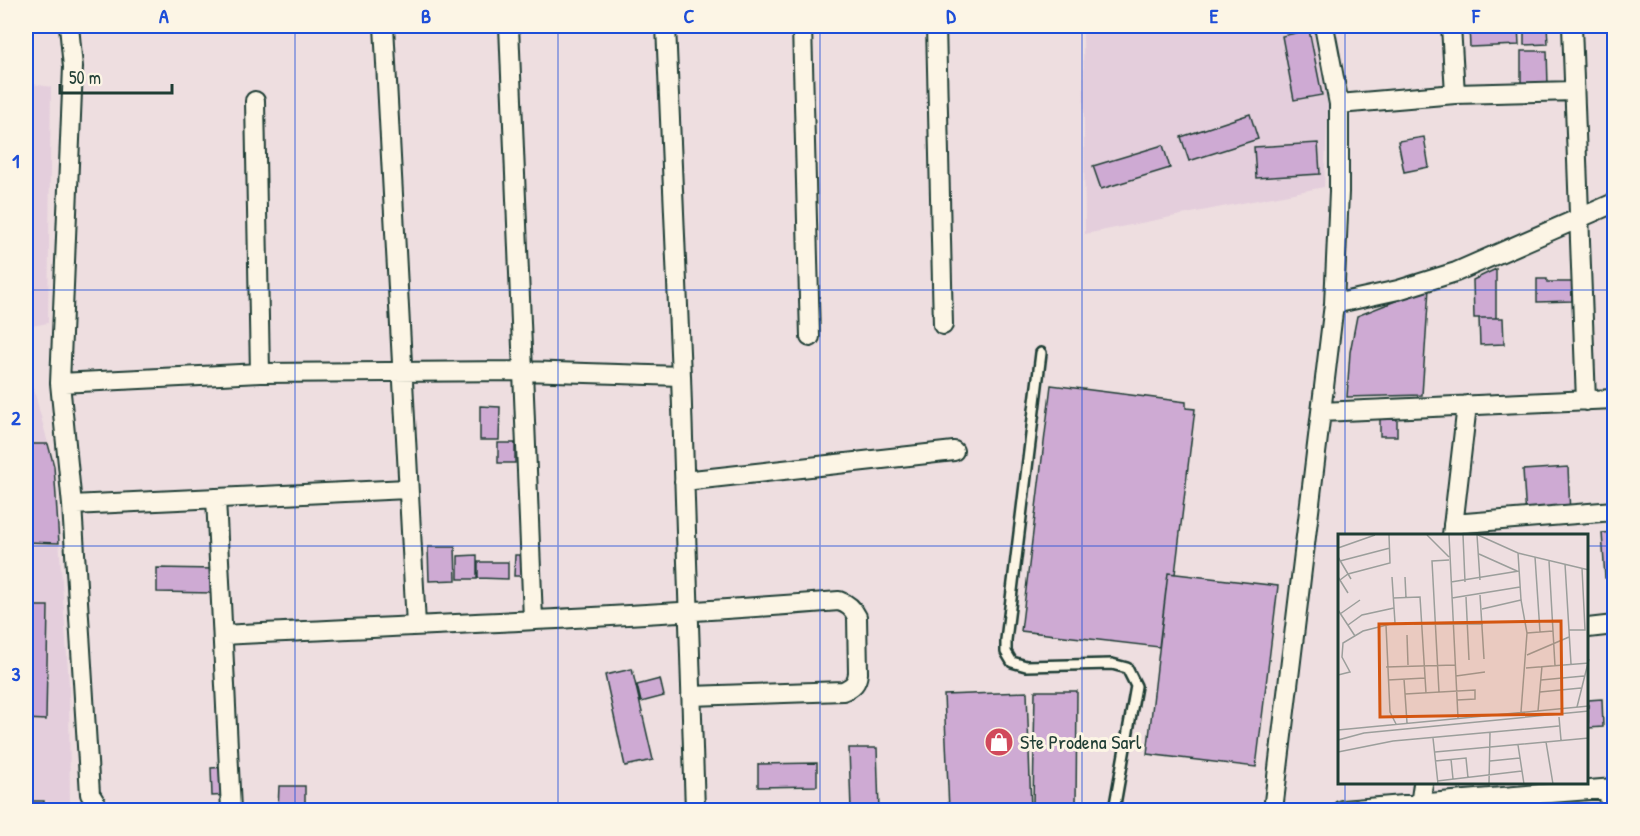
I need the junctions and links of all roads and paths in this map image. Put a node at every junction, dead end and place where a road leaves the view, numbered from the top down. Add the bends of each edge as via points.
1 (69, 26) edge
2 (384, 26) edge
3 (509, 26) edge
4 (666, 26) edge
5 (802, 26) edge
6 (936, 26) edge
7 (1324, 26) edge
8 (1451, 26) edge
9 (1572, 26) edge
10 (1574, 91) junction
11 (1455, 94) junction
12 (255, 101) dead end
13 (1340, 104) junction
14 (1614, 203) edge
15 (1579, 219) junction
16 (1335, 304) junction
17 (943, 325) dead end
18 (810, 338) dead end
19 (1041, 353) dead end
20 (523, 371) junction
21 (260, 373) junction
22 (402, 373) junction
23 (681, 376) junction
24 (60, 383) junction
25 (1614, 399) edge
26 (1586, 400) junction
27 (1467, 405) junction
28 (1321, 412) junction
29 (954, 451) dead end
30 (684, 481) junction
31 (407, 489) junction
32 (216, 498) junction
33 (72, 505) junction
34 (1614, 511) edge
35 (1453, 530) edge
36 (689, 613) junction
37 (533, 619) junction
38 (416, 625) junction
39 (1614, 626) edge
40 (1589, 628) edge
41 (223, 635) junction
42 (691, 696) junction
43 (1423, 785) edge
44 (1612, 788) edge
45 (1420, 805) junction
46 (100, 810) edge
47 (231, 810) edge
48 (695, 810) edge
49 (1114, 810) edge
50 (1273, 810) edge
51 (1342, 810) edge
52 (1610, 810) edge

1 - 24 street via 73,67
2 - 22 street
3 - 20 street
4 - 23 street
5 - 18 street
6 - 17 street
7 - 13 street
8 - 11 street
9 - 10 street
10 - 11 street
10 - 15 street
11 - 13 street
12 - 21 street
13 - 16 street
14 - 15 street
15 - 16 street via 1456,272
15 - 26 street
16 - 28 street
19 - 49 lane via 1006,652 1012,662 1026,666 1112,664 1127,668 1136,686
20 - 22 street
20 - 23 street
20 - 37 street
21 - 22 street
21 - 24 street
22 - 31 street
23 - 30 street
24 - 33 street
25 - 26 street
26 - 27 street
27 - 28 street
27 - 35 street
28 - 50 street
29 - 30 street
30 - 36 street
31 - 32 street
31 - 38 street
32 - 33 street
32 - 41 street
33 - 46 street via 90,794
34 - 35 street
36 - 37 street
36 - 42 street
36 - 42 street via 839,601 853,609 857,617 858,673 852,687 843,691
37 - 38 street
38 - 41 street
39 - 40 street
41 - 47 street
42 - 48 street
43 - 45 street
44 - 45 street
44 - 52 street
45 - 51 street

